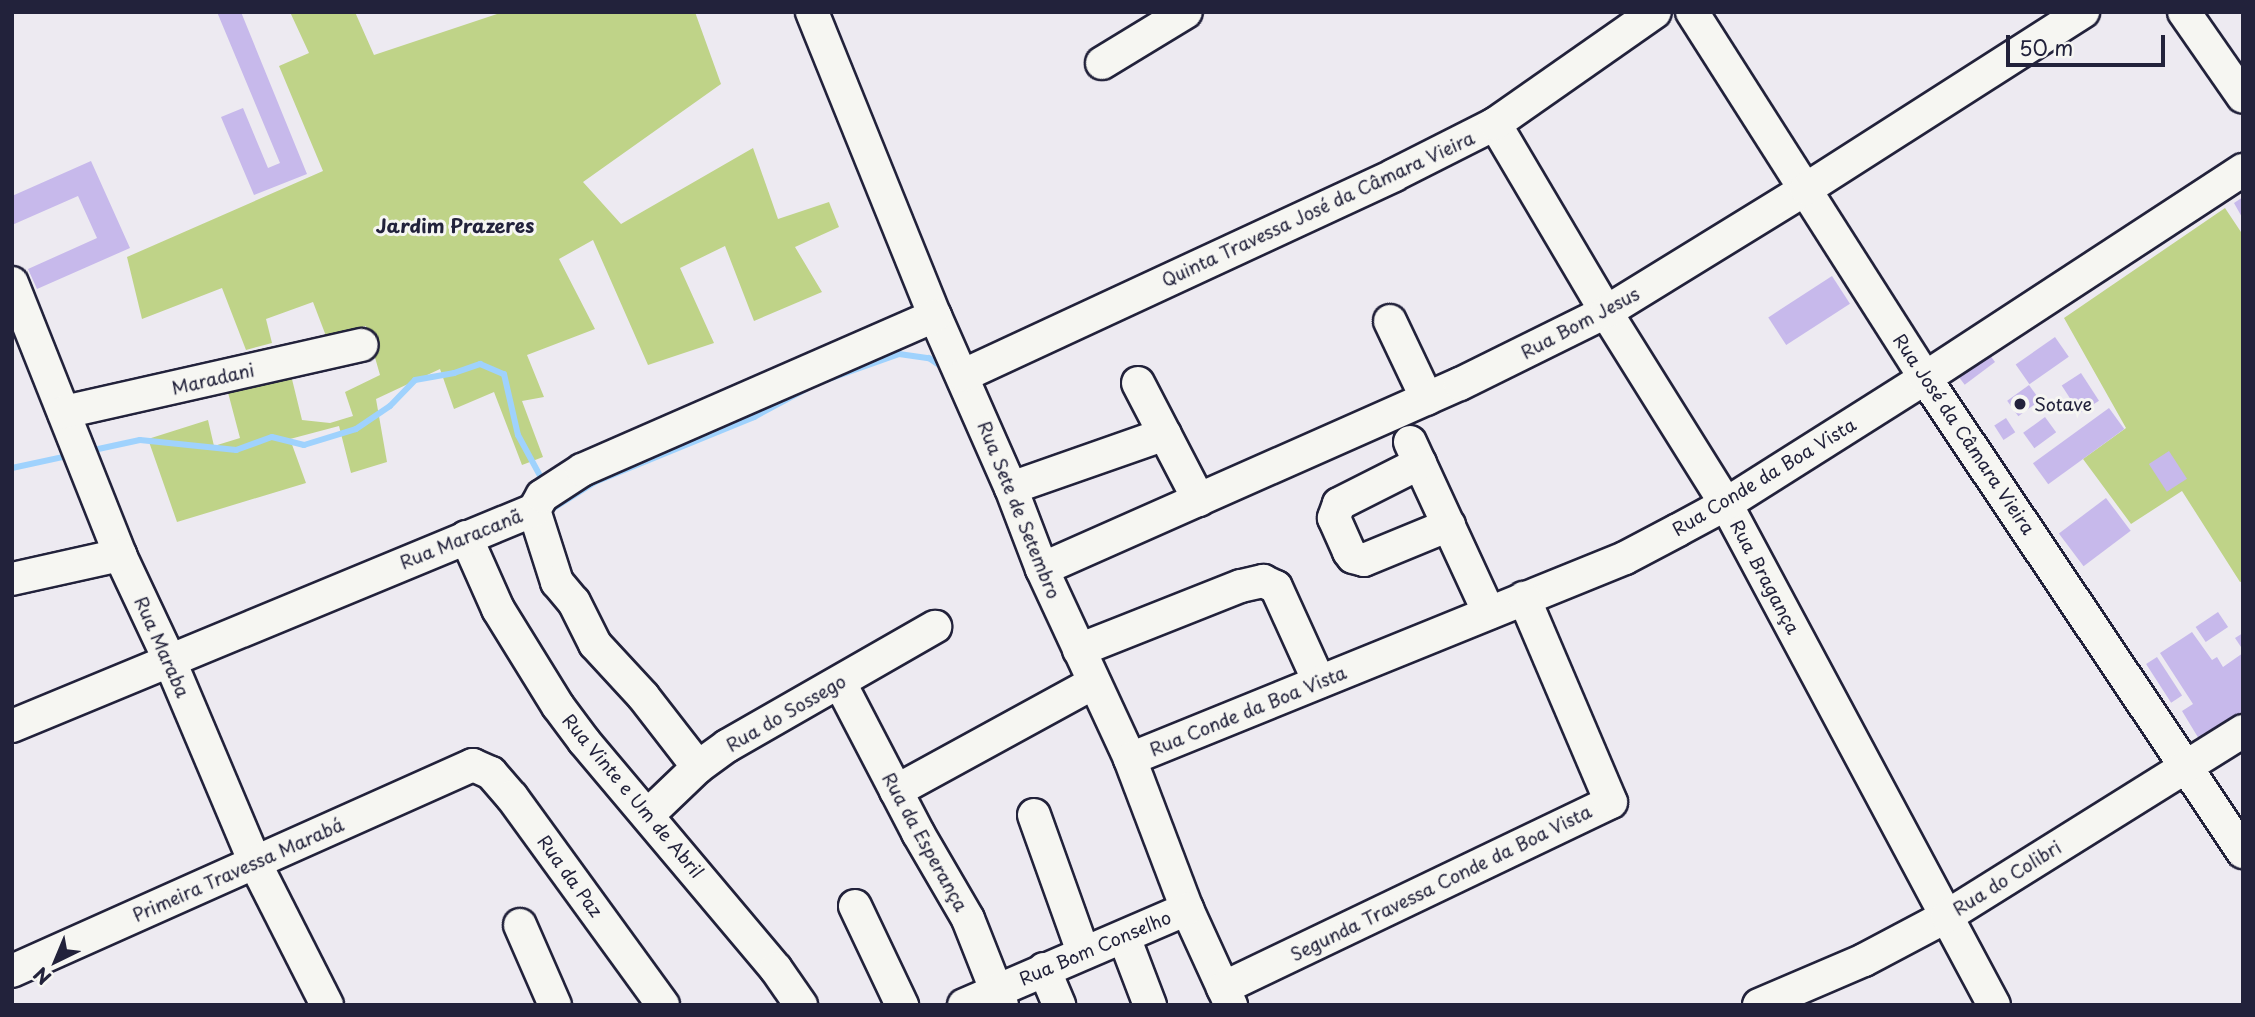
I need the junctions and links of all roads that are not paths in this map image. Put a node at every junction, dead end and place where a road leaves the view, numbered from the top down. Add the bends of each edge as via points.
1 (812, 12) edge
2 (1185, 12) edge
3 (1655, 12) edge
4 (1692, 12) edge
5 (2083, 12) edge
6 (2184, 12) edge
7 (1102, 63) dead end
8 (2243, 97) edge
9 (1495, 124) junction
10 (2243, 170) edge
11 (1806, 190) junction
12 (12, 283) edge
13 (1606, 312) junction
14 (935, 316) junction
15 (1390, 321) dead end
16 (362, 345) dead end
17 (964, 376) junction
18 (1925, 378) junction
19 (1138, 383) dead end
20 (1427, 399) junction
21 (64, 412) junction
22 (1165, 434) junction
23 (1011, 488) junction
24 (1199, 500) junction
25 (1726, 504) junction
26 (534, 510) junction
27 (1449, 524) junction
28 (466, 537) junction
29 (120, 555) junction
30 (1042, 569) junction
31 (12, 579) edge
32 (1524, 598) junction
33 (1489, 613) junction
34 (934, 627) dead end
35 (1079, 650) junction
36 (169, 659) junction
37 (1319, 682) junction
38 (840, 683) junction
39 (1093, 683) junction
40 (12, 726) edge
41 (2243, 730) edge
42 (1130, 759) junction
43 (2187, 766) junction
44 (464, 767) joint
45 (698, 768) junction
46 (896, 791) junction
47 (649, 814) junction
48 (1034, 815) dead end
49 (2243, 852) edge
50 (255, 863) junction
51 (855, 906) dead end
52 (1187, 909) junction
53 (1947, 916) junction
54 (520, 925) dead end
55 (1124, 937) junction
56 (1083, 952) junction
57 (1044, 969) junction
58 (12, 971) edge
59 (1227, 996) edge
60 (998, 997) edge
61 (327, 1005) edge
62 (555, 1005) edge
63 (663, 1005) edge
64 (801, 1005) edge
65 (902, 1005) edge
66 (964, 1005) edge
67 (1059, 1005) edge
68 (1150, 1005) edge
69 (1759, 1005) edge
70 (1994, 1005) edge

1 - 14 street, Rua Sete de Setembro
2 - 7 street
3 - 9 street, Quinta Travessa José da Câmara Vieira
4 - 11 street, Rua José da Câmara Vieira
5 - 11 street, Rua Bom Jesus
6 - 8 street
9 - 13 street, Rua Bragança
9 - 17 street, Quinta Travessa José da Câmara Vieira
10 - 18 street, Rua Conde da Boa Vista
11 - 13 street, Rua Bom Jesus
11 - 18 street, Rua José da Câmara Vieira
12 - 21 street, Rua Maraba
13 - 20 street, Rua Bom Jesus
13 - 25 street, Rua Bragança
14 - 17 street, Rua Sete de Setembro
14 - 26 street, Rua Maracanã via 582,470 542,496
15 - 20 street
16 - 21 street, Maradani
17 - 23 street, Rua Sete de Setembro
18 - 25 street, Rua Conde da Boa Vista
18 - 43 street, Rua José da Câmara Vieira
19 - 22 street
20 - 24 street, Rua Bom Jesus
21 - 29 street, Rua Maraba
22 - 23 street
22 - 24 street
23 - 30 street, Rua Sete de Setembro
24 - 30 street, Rua Bom Jesus
25 - 32 street, Rua Conde da Boa Vista via 1625,558
25 - 53 street, Rua Bragança
26 - 28 street, Rua Maracanã
26 - 45 street via 557,582 574,602 595,644 643,696
27 - 27 street via 1364,560 1349,552 1334,518 1339,504 1415,453
27 - 33 street
28 - 36 street, Rua Maracanã
28 - 47 street, Rua Vinte e Um de Abril via 498,609 558,706
29 - 31 street
29 - 36 street, Rua Maraba
30 - 35 street, Rua Sete de Setembro
32 - 33 street, Rua Conde da Boa Vista
32 - 59 street, Segunda Travessa Conde da Boa Vista via 1611,802
33 - 37 street, Rua Conde da Boa Vista
34 - 38 street, Rua do Sossego
35 - 37 street via 1263,581 1276,587
35 - 39 street, Rua Sete de Setembro
36 - 40 street, Rua Maracanã
36 - 50 street, Rua Maraba
37 - 42 street, Rua Conde da Boa Vista
38 - 45 street, Rua do Sossego via 758,726
38 - 46 street, Rua da Esperança
39 - 42 street, Rua Sete de Setembro
39 - 46 street
41 - 43 street, Rua do Colibri
42 - 52 street, Rua Sete de Setembro
43 - 49 street, Rua José da Câmara Vieira
43 - 53 street, Rua do Colibri
44 - 50 street, Primeira Travessa Marabá
44 - 63 street, Rua da Paz via 481,766 512,797
45 - 47 street, Rua do Sossego
46 - 60 street, Rua da Esperança via 968,919
47 - 64 street, Rua Vinte e Um de Abril
48 - 56 street
50 - 58 street, Primeira Travessa Marabá
50 - 61 street, Rua Maraba
51 - 65 street
52 - 55 street, Rua Bom Conselho
52 - 59 street, Rua Sete de Setembro
53 - 69 street, Rua do Colibri via 1864,960
53 - 70 street, Rua Bragança
54 - 62 street
55 - 56 street, Rua Bom Conselho
55 - 68 street
56 - 57 street, Rua Bom Conselho
57 - 60 street, Rua Bom Conselho
57 - 67 street
60 - 66 street, Rua Bom Conselho

